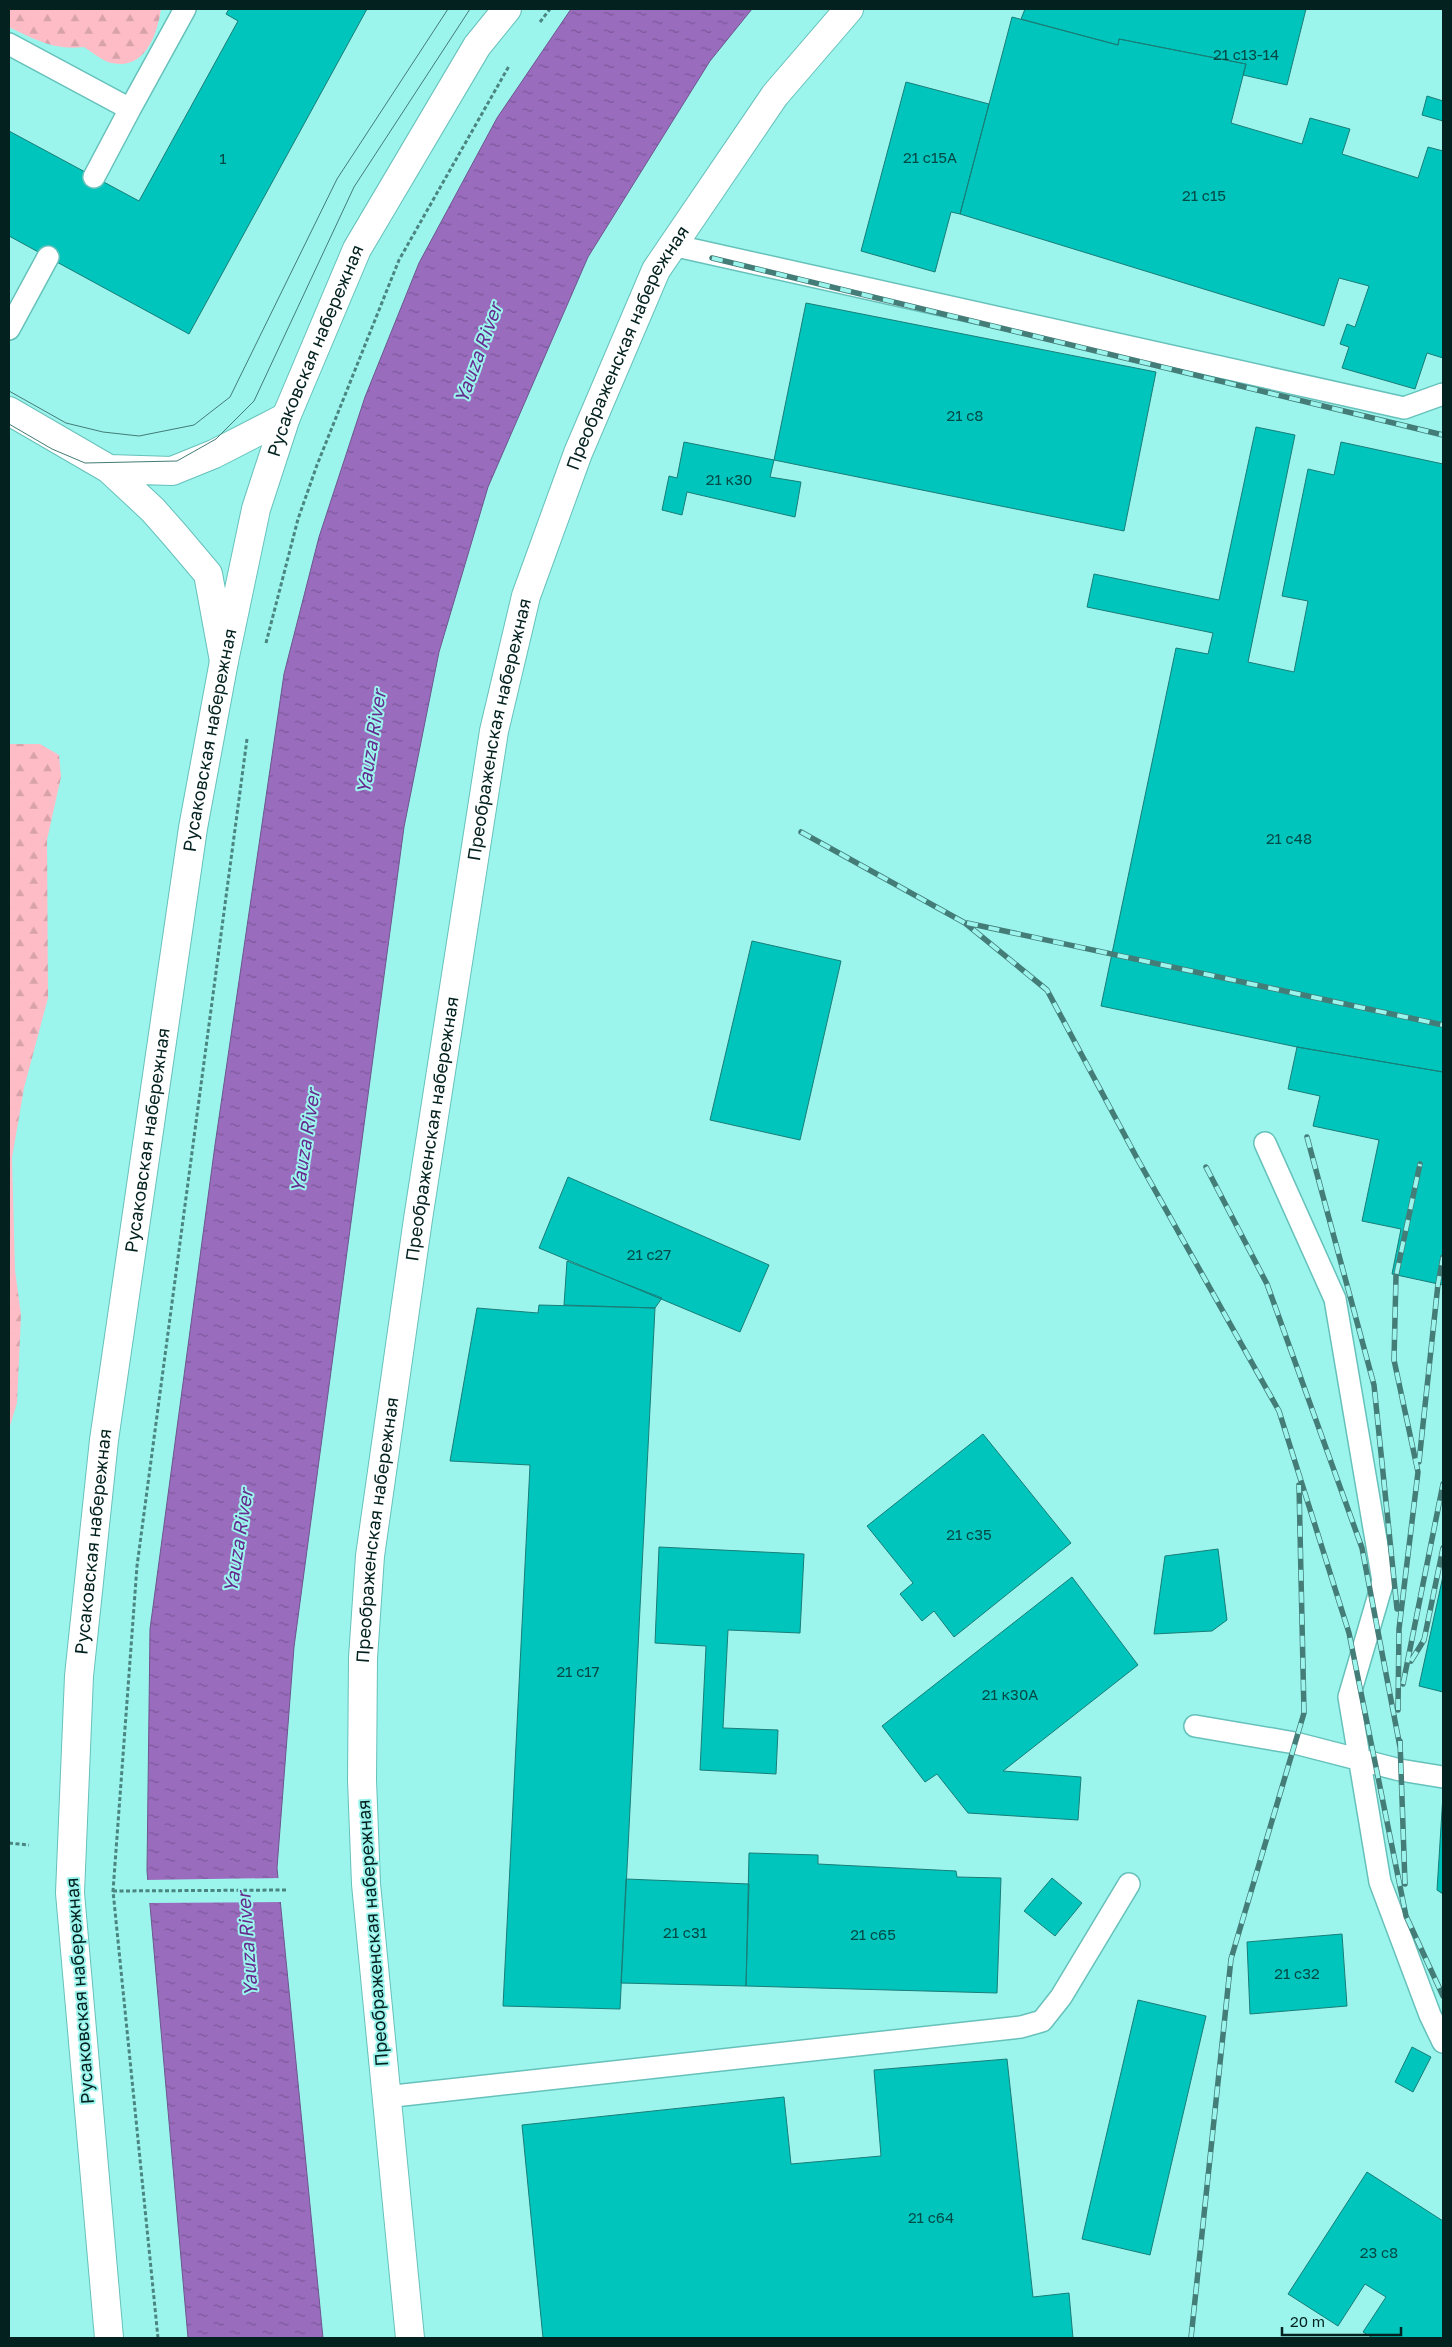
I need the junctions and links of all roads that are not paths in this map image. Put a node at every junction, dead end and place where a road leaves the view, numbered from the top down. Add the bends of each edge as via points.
1 (185, 9) edge
2 (507, 9) edge
3 (849, 9) edge
4 (9, 44) edge
5 (130, 109) junction
6 (94, 177) dead end
7 (672, 245) junction
8 (48, 257) dead end
9 (9, 328) edge
10 (1443, 394) edge
11 (9, 411) edge
12 (286, 417) junction
13 (109, 469) junction
14 (224, 661) junction
15 (1265, 1143) dead end
16 (1195, 1726) dead end
17 (1360, 1760) junction
18 (1443, 1776) edge
19 (1129, 1884) dead end
20 (1443, 2042) edge
21 (385, 2097) junction
22 (109, 2338) edge
23 (410, 2338) edge

1 - 5 lane
2 - 12 main road, Русаковская набережная via 477,46 357,249
3 - 7 main road, Преображенская набережная via 775,95
4 - 5 lane
5 - 6 lane
7 - 10 lane via 1404,408
7 - 21 main road, Преображенская набережная via 656,270 578,453 526,596 494,731 418,1219 370,1556 363,1658 362,1780 366,1884
8 - 9 lane
11 - 13 main road
12 - 13 main road via 214,454 172,471
12 - 14 main road, Русаковская набережная via 256,509
13 - 14 main road via 153,510 208,574
14 - 22 main road, Русаковская набережная via 193,828 104,1440 79,1676 70,1893
15 - 17 lane via 1335,1299 1383,1581 1349,1697
16 - 17 lane via 1295,1743
17 - 18 lane
17 - 20 lane via 1380,1882
19 - 21 lane via 1061,1997 1042,2021 1021,2027
21 - 23 main road, Преображенская набережная

